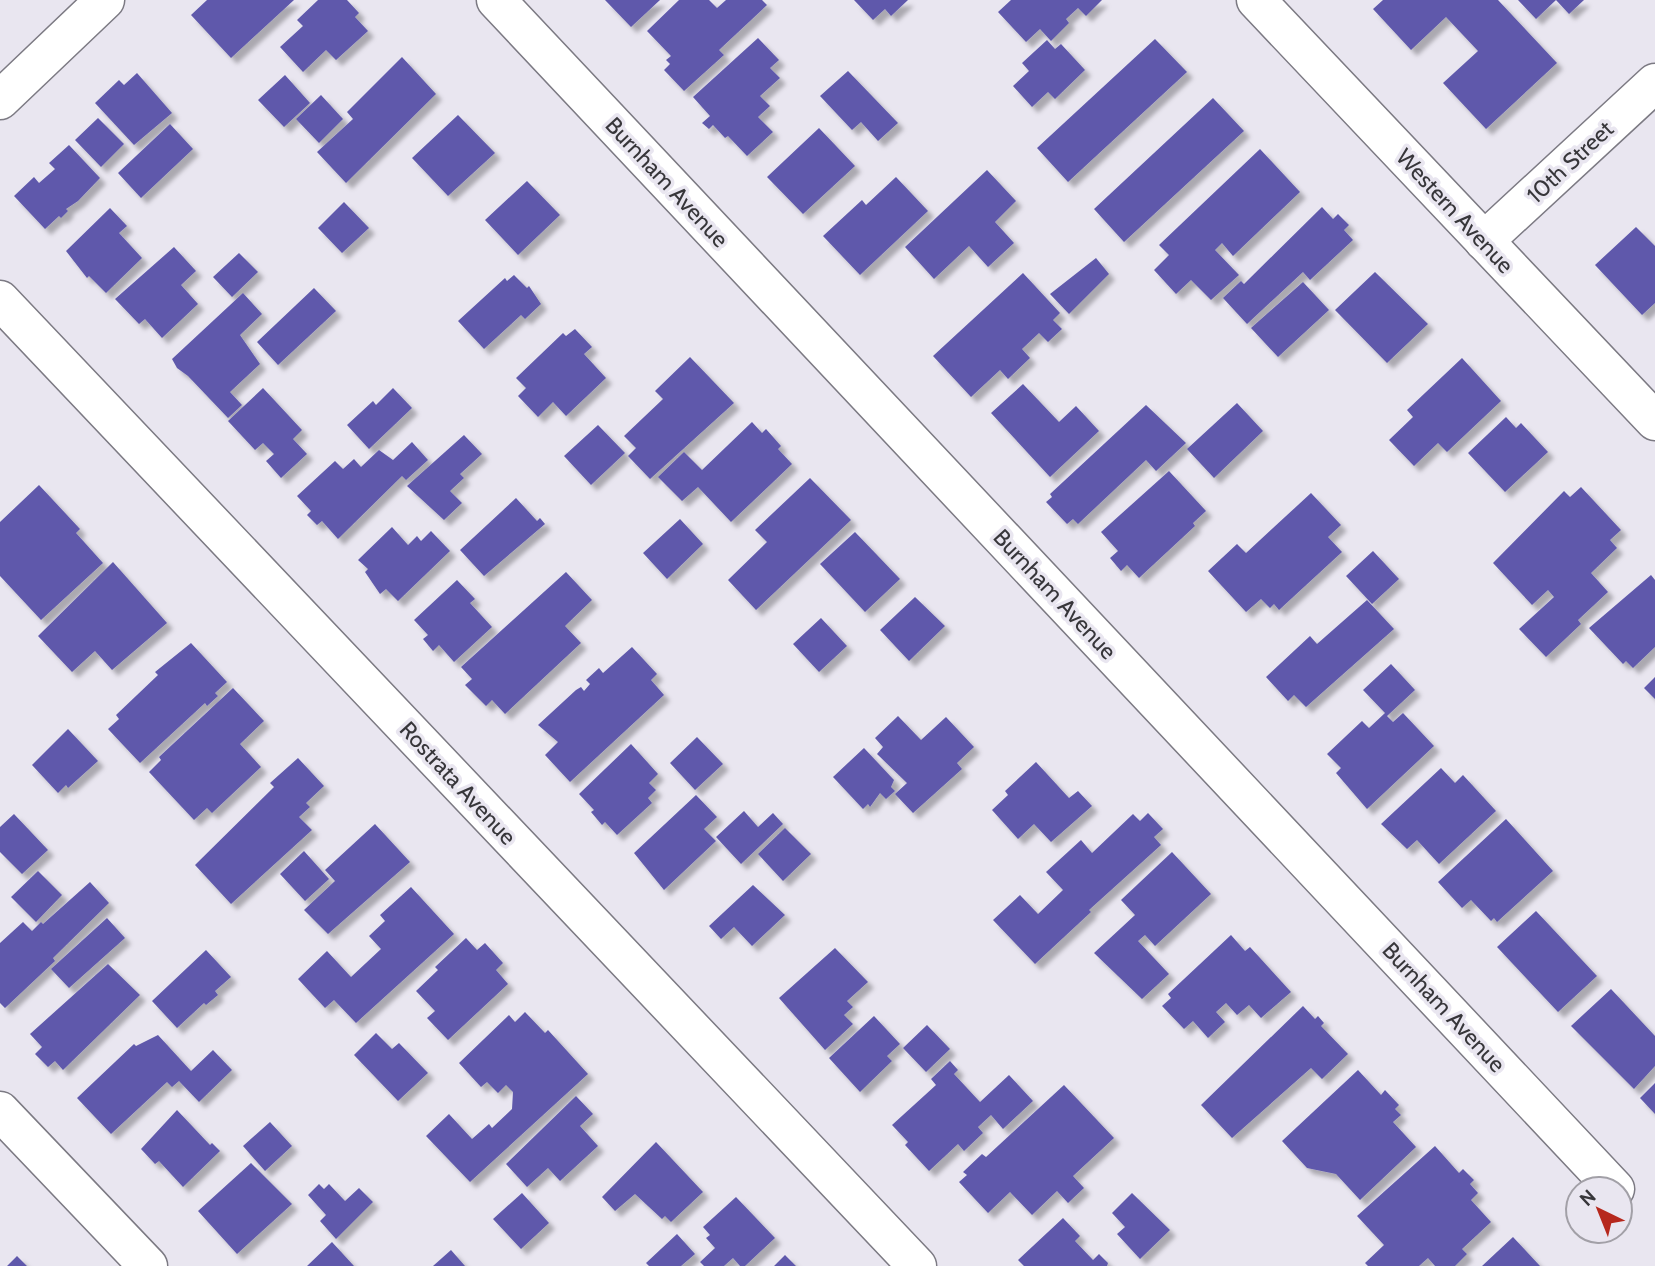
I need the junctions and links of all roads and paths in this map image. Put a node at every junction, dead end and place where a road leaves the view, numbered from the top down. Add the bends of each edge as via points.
1 (496, 0) edge
2 (1256, 0) edge
3 (86, 6) edge
4 (1655, 83) edge
5 (0, 100) edge
6 (1484, 241) junction
7 (0, 300) edge
8 (1655, 421) edge
9 (0, 1111) edge
10 (1601, 1175) edge
11 (148, 1266) edge
12 (917, 1266) edge

1 - 10 street, Burnham Avenue
2 - 6 street, Western Avenue
3 - 5 street
4 - 6 street, 10th Street
6 - 8 street, Western Avenue
7 - 12 street, Rostrata Avenue
9 - 11 street

